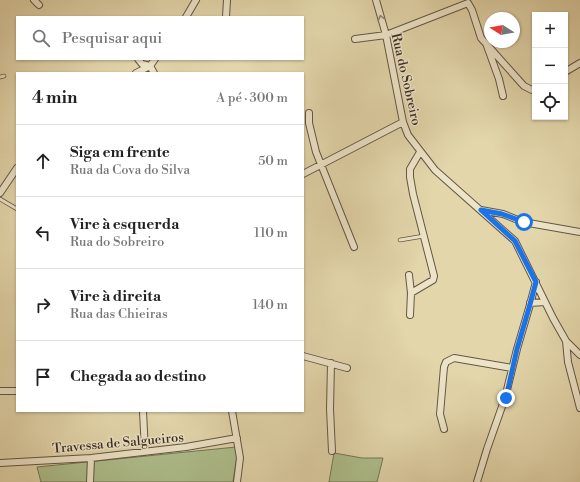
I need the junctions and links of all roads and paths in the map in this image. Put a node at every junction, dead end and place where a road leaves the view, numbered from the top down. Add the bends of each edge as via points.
1 (34, 0) edge
2 (196, 0) edge
3 (227, 0) edge
4 (376, 0) edge
5 (39, 6) dead end
6 (187, 16) edge
7 (226, 16) edge
8 (386, 35) junction
9 (355, 39) dead end
10 (484, 41) edge
11 (487, 48) edge
12 (491, 48) edge
13 (139, 60) edge
14 (154, 60) edge
15 (580, 62) edge
16 (150, 66) junction
17 (568, 70) edge
18 (138, 72) edge
19 (153, 72) edge
20 (4, 76) dead end
21 (0, 77) edge
22 (532, 90) edge
23 (502, 96) dead end
24 (309, 113) dead end
25 (403, 122) junction
26 (420, 152) junction
27 (321, 164) junction
28 (16, 169) edge
29 (304, 173) edge
30 (0, 193) edge
31 (0, 199) edge
32 (16, 208) edge
33 (481, 210) junction
34 (580, 232) edge
35 (424, 236) junction
36 (400, 240) dead end
37 (354, 247) dead end
38 (409, 276) dead end
39 (536, 282) junction
40 (411, 293) junction
41 (545, 302) junction
42 (530, 303) junction
43 (410, 315) dead end
44 (566, 341) junction
45 (580, 355) edge
46 (304, 356) edge
47 (332, 363) junction
48 (347, 368) dead end
49 (512, 368) junction
50 (0, 390) edge
51 (16, 391) edge
52 (580, 408) edge
53 (143, 412) edge
54 (232, 412) edge
55 (444, 429) dead end
56 (238, 438) junction
57 (332, 451) dead end
58 (145, 452) junction
59 (91, 458) junction
60 (0, 463) edge
61 (90, 482) edge
62 (237, 482) edge
63 (477, 482) edge

1 - 5 street
2 - 6 street
3 - 7 street
8 -> 4 street, Rua do Sobreiro
8 - 9 street
8 - 10 street via 468,3
8 - 25 street, Rua do Sobreiro
11 - 23 street via 500,79
12 - 22 street via 524,86
13 - 16 street via 142,64
14 - 16 street
15 - 17 street
16 - 18 street
16 - 19 street
20 - 21 lane
24 - 27 street via 309,123
25 - 26 street, Rua do Sobreiro via 408,135
25 - 27 street
26 - 33 street, Rua do Sobreiro via 435,170
26 - 35 street via 410,169 410,177
27 - 29 street
27 - 37 street
28 - 30 street
31 - 32 lane
33 - 34 street via 524,222
33 - 39 street, Rua do Sobreiro via 515,241
35 - 36 lane
35 - 40 street via 434,276 433,280
38 - 40 street
39 - 41 street, Rua do Sobreiro
39 - 42 street
40 - 43 street
41 - 42 street
41 - 44 street, Rua do Sobreiro
42 - 49 street
44 - 45 street
44 - 52 street via 568,362
46 - 47 street
47 - 48 street
47 - 57 street
49 - 55 street via 454,358 446,362 440,414
49 - 63 street via 506,398
50 - 51 street
53 - 58 street
54 - 56 street
56 - 58 street, Travessa de Salgueiros
56 - 62 street via 240,458
58 - 59 street, Travessa de Salgueiros
59 - 60 street, Travessa de Salgueiros
59 - 61 street

